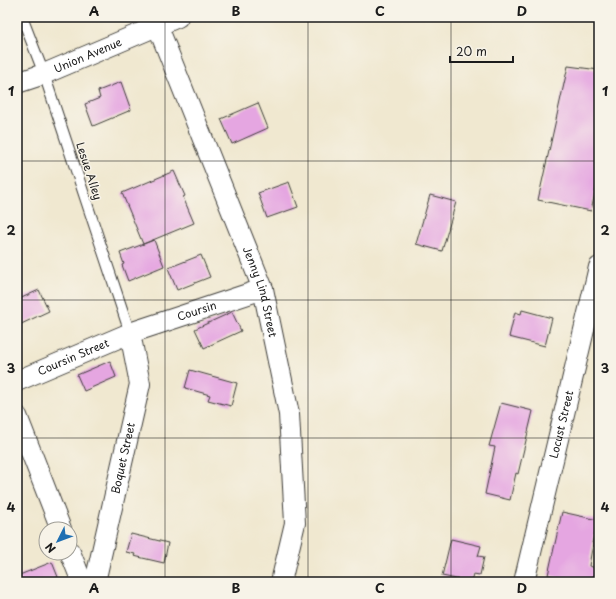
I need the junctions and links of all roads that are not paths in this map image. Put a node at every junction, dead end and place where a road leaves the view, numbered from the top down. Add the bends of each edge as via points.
1 (22, 17) edge
2 (178, 17) edge
3 (155, 21) edge
4 (44, 74) junction
5 (17, 83) edge
6 (599, 266) edge
7 (263, 290) junction
8 (130, 333) junction
9 (17, 381) edge
10 (17, 416) edge
11 (25, 459) edge
12 (57, 521) edge
13 (74, 561) edge
14 (82, 582) edge
15 (95, 582) edge
16 (281, 582) edge
17 (524, 582) edge

1 - 4 lane, Lesue Alley
2 - 3 street, Union Avenue
3 - 4 street, Union Avenue
3 - 7 street, Jenny Lind Street
4 - 5 street, Union Avenue
4 - 8 lane, Lesue Alley
6 - 17 street, Locust Street
7 - 8 street, Coursin
7 - 16 street, Jenny Lind Street via 289,414 295,523
8 - 9 street, Coursin Street
8 - 15 street, Boquet Street via 140,384
10 - 11 street
11 - 12 street
13 - 14 street

